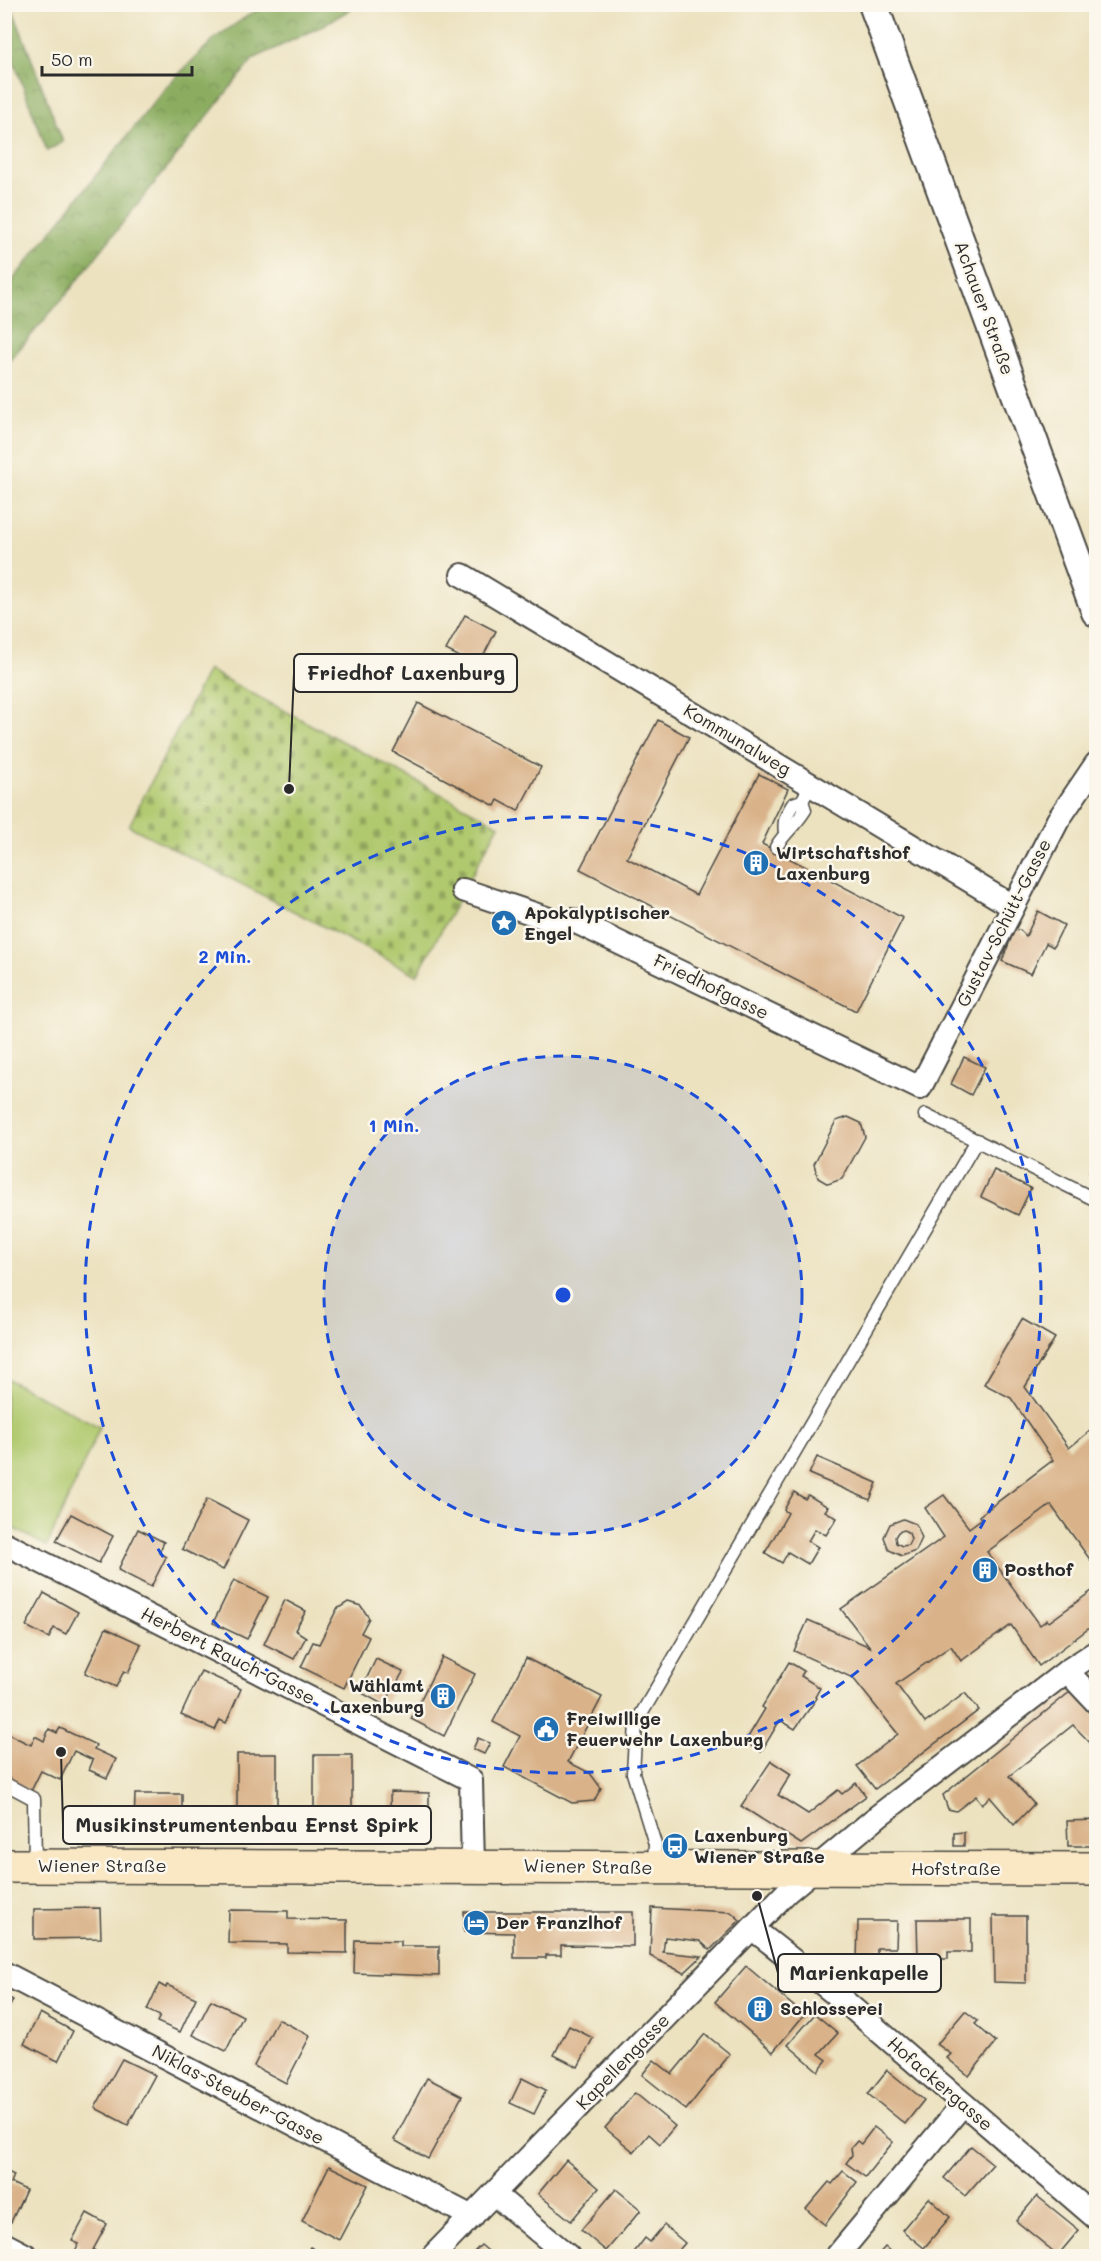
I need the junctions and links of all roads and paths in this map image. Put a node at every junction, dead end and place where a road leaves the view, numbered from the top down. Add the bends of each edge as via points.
1 (873, 4) edge
2 (462, 575) dead end
3 (1096, 612) edge
4 (1096, 764) edge
5 (806, 793) junction
6 (776, 847) dead end
7 (464, 890) dead end
8 (1012, 906) junction
9 (920, 1088) joint
10 (925, 1115) dead end
11 (977, 1140) junction
12 (1096, 1200) edge
13 (4, 1543) edge
14 (1096, 1653) edge
15 (1067, 1671) junction
16 (1096, 1702) edge
17 (4, 1783) edge
18 (20, 1865) edge
19 (472, 1865) junction
20 (654, 1868) junction
21 (815, 1869) junction
22 (1096, 1869) edge
23 (753, 1929) junction
24 (4, 1973) edge
25 (963, 2104) junction
26 (494, 2194) junction
27 (472, 2217) junction
28 (1096, 2218) edge
29 (4, 2244) edge
30 (27, 2256) edge
31 (433, 2256) edge
32 (568, 2256) edge
33 (837, 2256) edge

1 - 3 street, Achauer Straße
2 - 5 street, Kommunalweg
4 - 8 street, Gustav-Schütt-Gasse via 1058,820
5 - 6 lane via 805,810 795,828 784,832
5 - 8 street, Kommunalweg
7 - 9 street, Friedhofgasse via 552,920 572,920
8 - 9 street, Gustav-Schütt-Gasse
10 - 11 lane
11 - 12 lane
11 - 20 lane via 636,1723 633,1773 654,1844
13 - 19 street, Herbert Rauch-Gasse via 471,1780
14 - 15 street
15 - 16 street
15 - 21 street
17 - 18 lane via 34,1799
18 - 19 main road, Wiener Straße
19 - 20 main road, Wiener Straße
20 - 21 main road, Wiener Straße
21 - 22 main road, Hofstraße
21 - 23 street, Kapellengasse
23 - 25 street, Hofackergasse via 843,2000
23 - 26 street, Kapellengasse
24 - 27 street, Niklas-Steuber-Gasse
25 - 28 street, Hofackergasse
25 - 33 street
26 - 27 street, Kapellengasse
26 - 32 street
27 - 31 street, Kapellengasse
29 - 30 street

